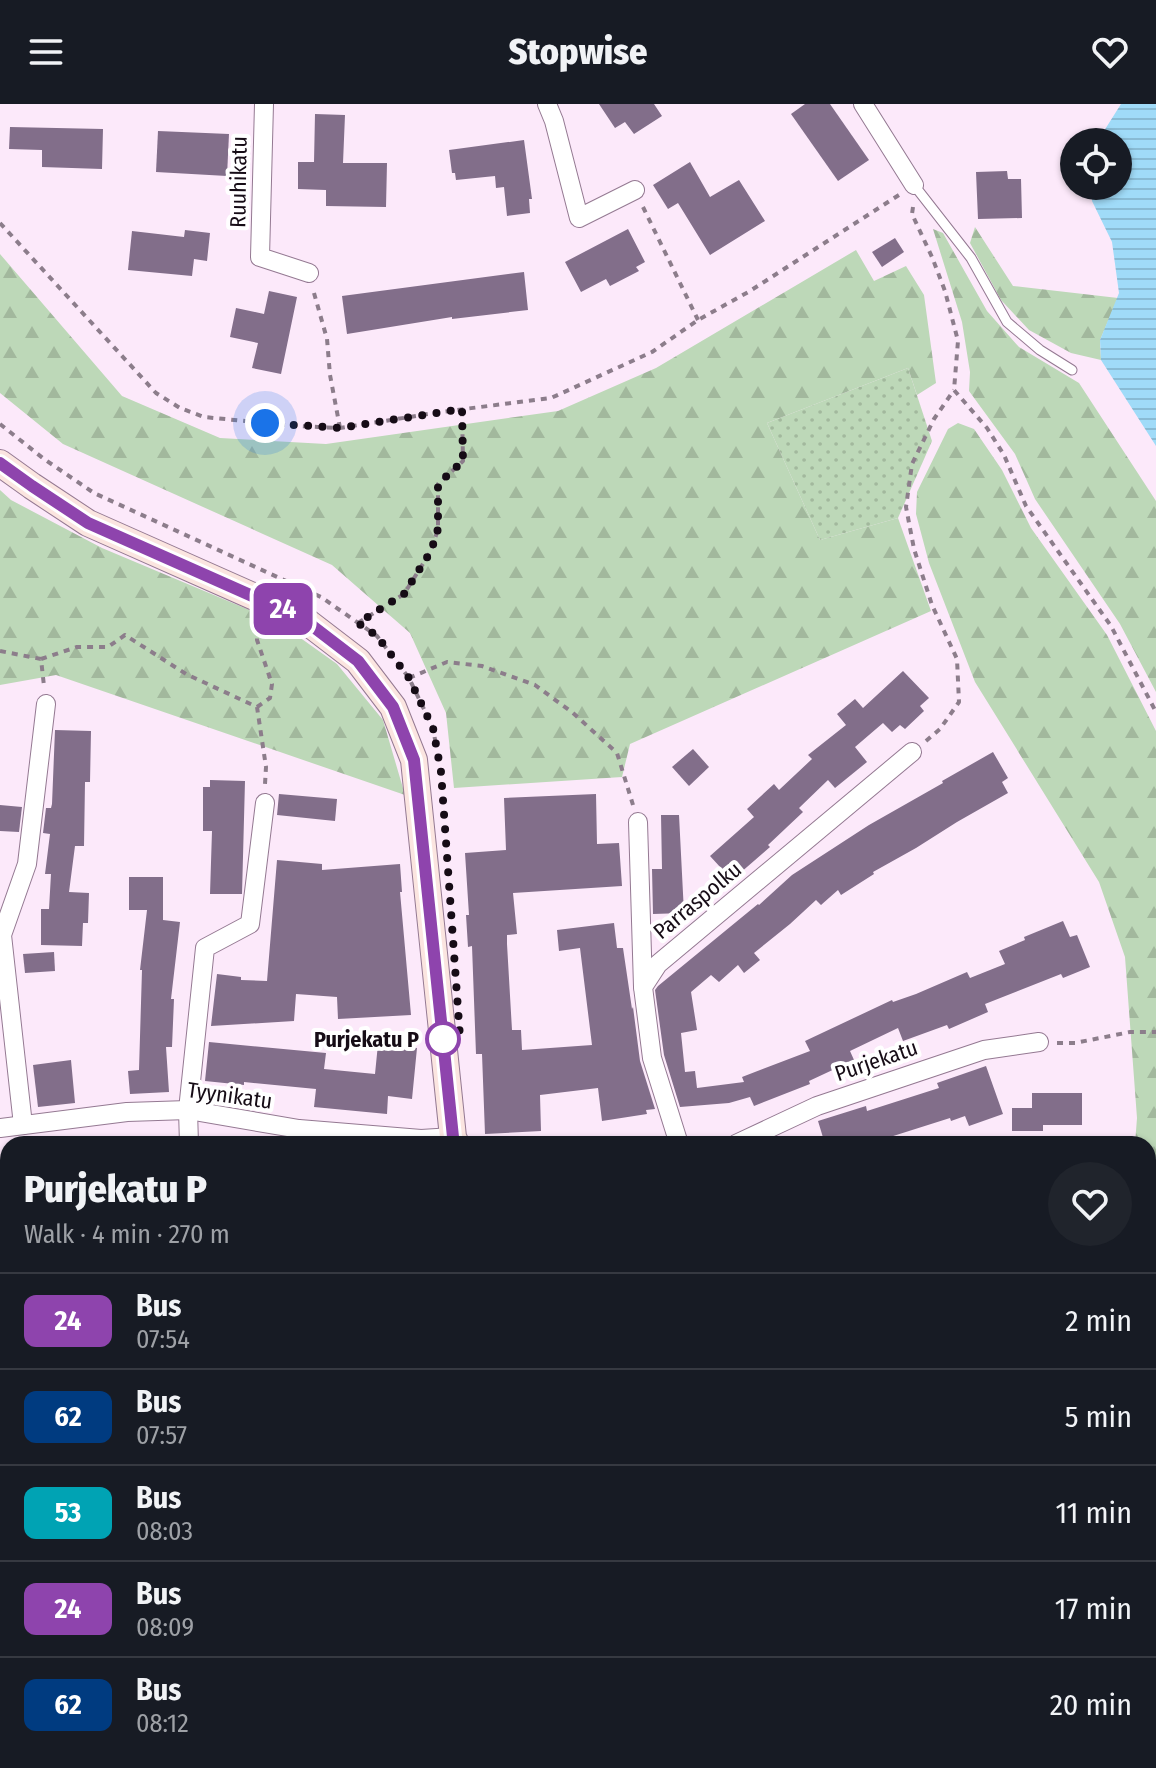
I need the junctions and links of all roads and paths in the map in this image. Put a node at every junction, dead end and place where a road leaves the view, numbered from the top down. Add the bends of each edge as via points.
1 (264, 104) edge
2 (547, 104) edge
3 (863, 104) edge
4 (914, 185) junction
5 (635, 190) joint
6 (0, 223) edge
7 (309, 273) joint
8 (698, 320) junction
9 (1072, 370) dead end
10 (954, 390) junction
11 (462, 409) junction
12 (0, 424) edge
13 (340, 428) junction
14 (0, 463) edge
15 (257, 597) junction
16 (358, 623) junction
17 (0, 651) edge
18 (41, 659) junction
19 (409, 678) junction
20 (46, 704) joint
21 (257, 707) junction
22 (1156, 712) edge
23 (912, 752) joint
24 (439, 757) dead end
25 (265, 803) joint
26 (638, 822) joint
27 (1, 932) edge
28 (643, 987) junction
29 (1156, 1032) edge
30 (1039, 1042) joint
31 (188, 1110) junction
32 (23, 1125) junction
33 (0, 1128) edge
34 (189, 1136) edge
35 (384, 1136) edge
36 (455, 1136) edge
37 (676, 1136) edge
38 (753, 1136) edge

1 - 7 street, Ruuhikatu via 260,257
2 - 5 street via 579,218
3 - 4 street
4 - 8 path
4 - 9 lane via 971,258 1007,322
4 - 10 path via 912,214 945,291 958,341
5 - 8 path
6 - 13 path via 156,393 180,408 204,417
7 - 13 path via 327,339
8 - 11 path via 652,352 551,398
10 - 22 path via 1004,455 1026,506 1111,626
10 - 23 path via 912,464 906,507 932,605 957,659 959,702 940,729
11 - 13 path
11 - 16 path via 463,461 438,484 438,529 431,551 404,594
12 - 16 path via 94,493 321,597
14 - 15 street via 88,523
15 - 21 path via 257,640 272,684 270,698
15 - 36 street via 302,618 358,661 393,707 414,760
16 - 19 path via 377,636
17 - 18 path
18 - 20 path
18 - 21 path via 77,647 108,647 125,635 186,674
19 - 24 path via 433,728
19 - 26 path via 447,662 482,666 535,685 617,753
20 - 27 street via 27,864
21 - 25 path
23 - 28 street, Parraspolku via 658,964
25 - 31 street via 250,924 205,948
26 - 28 street
27 - 32 street
28 - 37 street via 652,1058
29 - 30 path via 1075,1043
30 - 38 street, Purjekatu via 984,1050 847,1095
31 - 32 street, Tyynikatu
31 - 34 street
31 - 35 street, Tyynikatu via 299,1129
32 - 33 street, Tyynikatu

